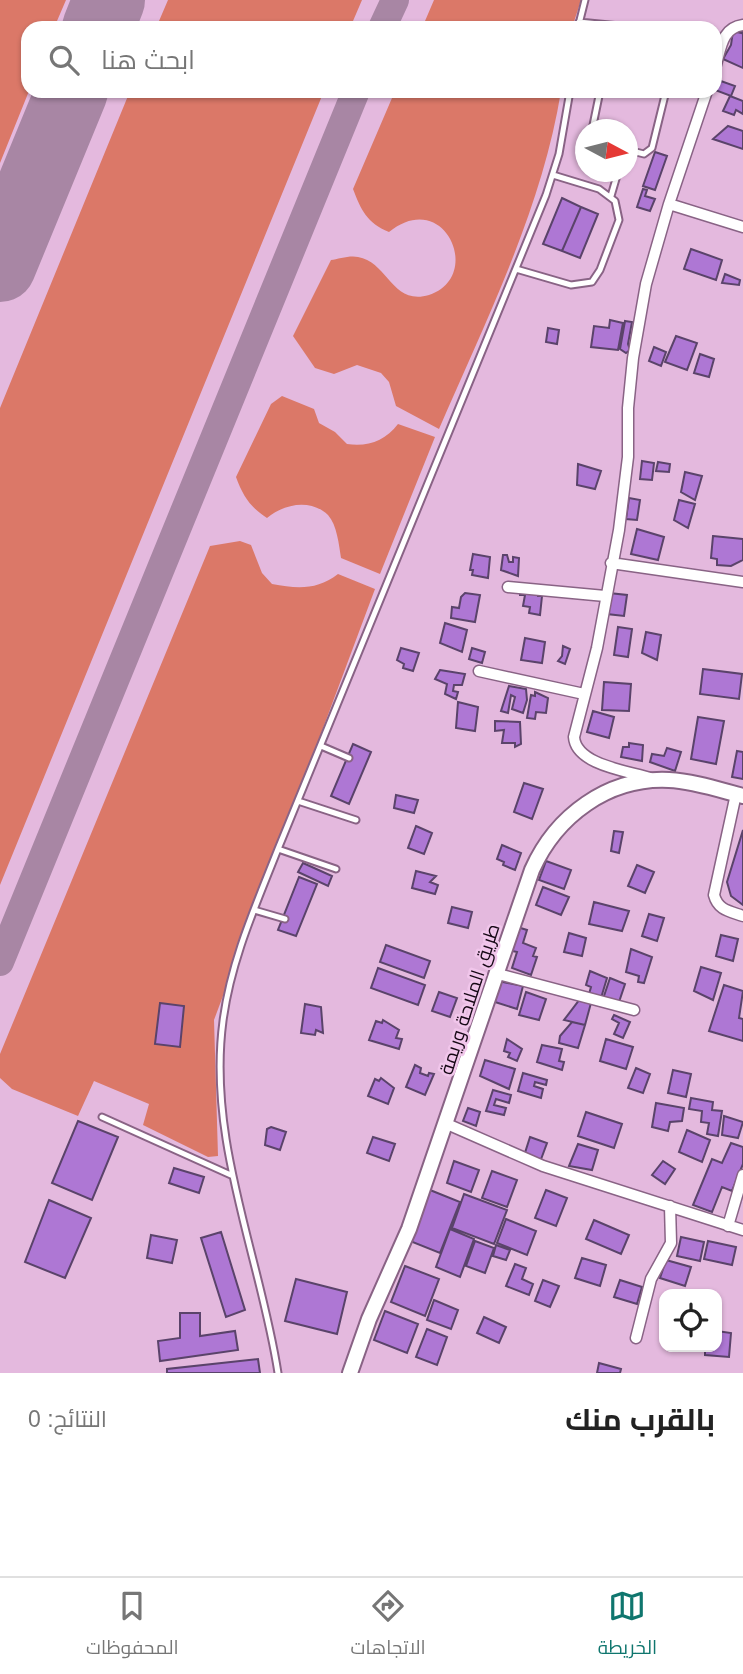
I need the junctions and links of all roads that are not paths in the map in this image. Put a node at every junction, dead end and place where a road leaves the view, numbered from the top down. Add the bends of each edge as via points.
1 (584, 0) edge
2 (580, 21) edge
3 (743, 25) edge
4 (722, 42) edge
5 (569, 98) edge
6 (599, 98) edge
7 (664, 98) edge
8 (705, 98) edge
9 (594, 119) edge
10 (638, 152) edge
11 (553, 175) junction
12 (615, 182) edge
13 (611, 196) junction
14 (669, 204) junction
15 (743, 227) edge
16 (516, 270) junction
17 (611, 563) junction
18 (743, 582) edge
19 (508, 587) dead end
20 (605, 596) junction
21 (479, 671) dead end
22 (584, 694) junction
23 (321, 746) junction
24 (349, 758) dead end
25 (654, 780) junction
26 (739, 795) edge
27 (298, 800) junction
28 (356, 820) dead end
29 (278, 849) junction
30 (337, 869) dead end
31 (254, 909) junction
32 (743, 916) edge
33 (285, 919) dead end
34 (498, 974) junction
35 (634, 1010) dead end
36 (102, 1116) dead end
37 (447, 1124) junction
38 (743, 1175) edge
39 (233, 1176) junction
40 (670, 1206) junction
41 (728, 1226) junction
42 (743, 1230) edge
43 (636, 1338) dead end
44 (278, 1373) edge
45 (350, 1373) edge

1 - 2 lane
3 - 4 street via 731,28
5 - 11 lane
6 - 9 lane
7 - 10 lane via 652,148
8 - 14 street
11 - 13 lane
11 - 16 lane
12 - 13 lane
13 - 16 lane via 618,220 592,282 578,287
14 - 15 street
14 - 17 street via 646,284 634,358 628,457
16 - 23 lane
17 - 18 street
17 - 20 street
19 - 20 street
20 - 22 street
21 - 22 street
22 - 25 street via 574,737 578,751
23 - 24 lane
23 - 27 lane
25 - 26 street, طريق الملاحة وريمة
25 - 34 street, طريق الملاحة وريمة via 623,786 592,800 550,836 532,870
26 - 32 street via 714,895 717,905
27 - 28 lane
27 - 29 lane
29 - 30 lane
29 - 31 lane
31 - 33 lane
31 - 39 lane via 232,974 220,1051 222,1109
34 - 35 street
34 - 37 street, طريق الملاحة وريمة
36 - 39 lane
37 - 40 street via 542,1166
37 - 45 street, طريق الملاحة وريمة
38 - 41 street
39 - 44 lane
40 - 41 street
40 - 43 street via 671,1243 651,1279
41 - 42 street

